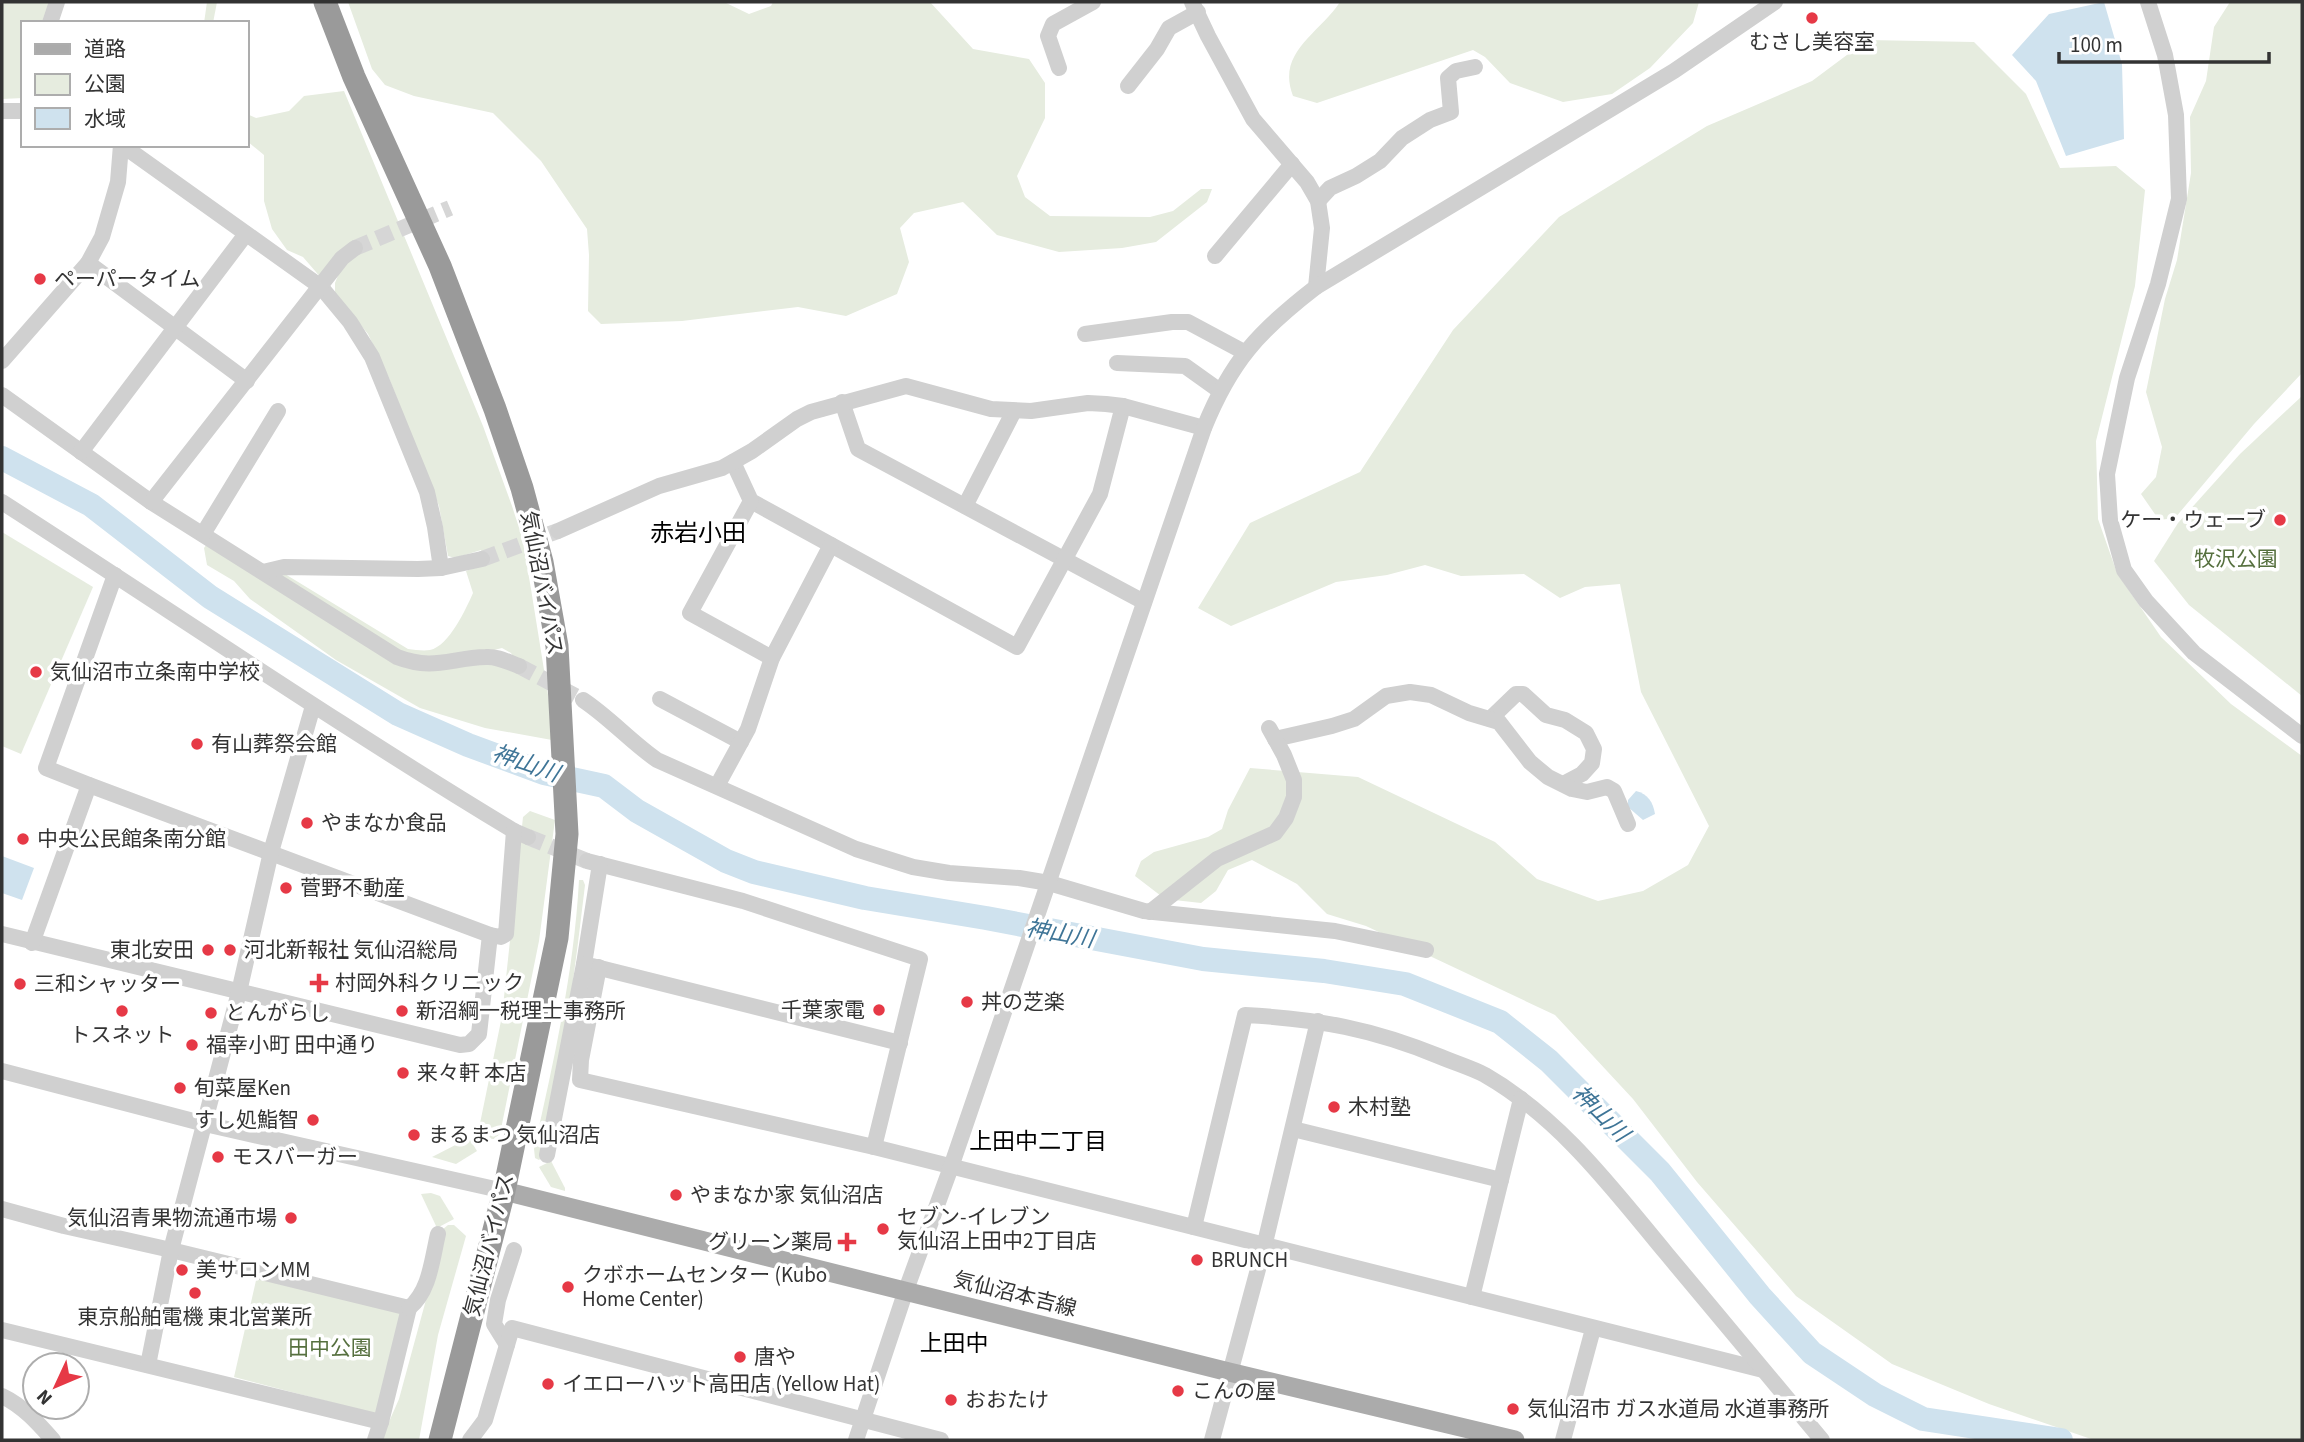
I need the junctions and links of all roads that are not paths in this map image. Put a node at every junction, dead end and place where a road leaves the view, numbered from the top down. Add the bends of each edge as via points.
1 (57, 2) edge
2 (324, 2) edge
3 (1093, 2) edge
4 (1775, 2) edge
5 (2148, 2) edge
6 (1195, 7) edge
7 (51, 21) edge
8 (1475, 67) dead end
9 (1059, 68) dead end
10 (1128, 86) dead end
11 (2, 111) edge
12 (21, 111) edge
13 (121, 147) edge
14 (124, 147) edge
15 (1292, 164) junction
16 (1318, 201) junction
17 (246, 234) junction
18 (355, 248) tunnel mouth
19 (1215, 256) dead end
20 (88, 263) junction
21 (321, 287) junction
22 (1316, 287) junction
23 (176, 329) junction
24 (1085, 334) dead end
25 (1244, 352) junction
26 (2, 360) edge
27 (1117, 363) dead end
28 (247, 381) junction
29 (1220, 391) junction
30 (2, 395) edge
31 (842, 402) junction
32 (1123, 406) junction
33 (278, 411) dead end
34 (1014, 411) junction
35 (1204, 428) junction
36 (81, 452) junction
37 (733, 461) junction
38 (751, 501) junction
39 (2, 502) edge
40 (151, 502) junction
41 (965, 506) junction
42 (558, 531) tunnel mouth
43 (203, 534) junction
44 (831, 545) junction
45 (482, 559) tunnel mouth
46 (1065, 559) junction
47 (441, 568) junction
48 (263, 572) junction
49 (115, 575) junction
50 (1144, 603) junction
51 (772, 658) junction
52 (519, 666) tunnel mouth
53 (660, 699) dead end
54 (583, 700) tunnel mouth
55 (313, 706) junction
56 (1490, 719) junction
57 (2302, 736) edge
58 (741, 742) junction
59 (89, 785) junction
60 (1563, 785) junction
61 (717, 786) junction
62 (1628, 824) dead end
63 (271, 852) junction
64 (1048, 886) junction
65 (1150, 912) junction
66 (2, 934) edge
67 (490, 935) junction
68 (32, 943) junction
69 (1426, 950) dead end
70 (592, 965) junction
71 (239, 992) junction
72 (1318, 1021) junction
73 (900, 1043) junction
74 (2, 1071) edge
75 (1521, 1099) junction
76 (205, 1124) junction
77 (1293, 1129) junction
78 (874, 1147) junction
79 (547, 1155) dead end
80 (951, 1167) junction
81 (1501, 1180) junction
82 (504, 1191) junction
83 (2, 1209) edge
84 (1194, 1227) junction
85 (438, 1234) dead end
86 (1264, 1247) junction
87 (172, 1250) junction
88 (514, 1250) dead end
89 (905, 1290) junction
90 (1472, 1297) junction
91 (409, 1308) junction
92 (1593, 1329) junction
93 (2, 1332) edge
94 (507, 1345) junction
95 (148, 1365) junction
96 (1763, 1370) junction
97 (1229, 1372) junction
98 (2, 1396) edge
99 (863, 1421) junction
100 (381, 1422) junction
101 (53, 1440) edge
102 (375, 1440) edge
103 (440, 1440) edge
104 (470, 1440) edge
105 (856, 1440) edge
106 (942, 1440) edge
107 (1212, 1440) edge
108 (1515, 1440) edge
109 (1563, 1440) edge
110 (1822, 1440) edge

1 - 7 street
2 - 82 highway, 気仙沼バイパス via 440,266 495,409 542,562 558,646 567,834 557,938
3 - 9 street via 1053,24 1048,36
4 - 22 street via 1674,71
5 - 57 street via 2165,55 2176,115 2179,199 2158,284 2127,378 2107,474 2110,520 2124,569 2146,601 2194,653
6 - 10 street via 1169,28
6 - 15 street via 1253,119
8 - 16 street via 1448,78 1451,112 1402,138 1380,161 1330,188
11 - 12 street
13 - 20 street via 118,182 102,237
14 - 17 street
15 - 16 street
15 - 19 street
16 - 22 street via 1322,228
17 - 21 street
17 - 23 street
18 - 21 street
20 - 23 street
20 - 26 street
21 - 28 street
21 - 47 street via 372,357 427,492
22 - 25 street via 1278,316
23 - 28 street
23 - 36 street
24 - 25 street via 1188,322
25 - 29 street
27 - 29 street via 1185,366
28 - 40 street
29 - 35 street
30 - 36 street
31 - 34 street via 906,386
31 - 37 street via 797,419
31 - 41 street via 858,449
32 - 34 street via 1088,403
32 - 35 street
32 - 46 street via 1100,494
33 - 43 street
34 - 41 street
35 - 50 street
36 - 40 street
37 - 38 street
37 - 42 street via 659,486
38 - 44 street
38 - 51 street via 690,613
39 - 49 street
40 - 43 street
41 - 46 street
43 - 48 street
44 - 46 street via 1017,647
44 - 51 street
45 - 47 street
46 - 50 street
47 - 48 street via 284,567
48 - 52 street via 376,646 412,663 495,657
49 - 55 street
49 - 59 street via 46,768
50 - 64 street
51 - 58 street
53 - 58 street
54 - 61 street via 657,760
55 - 63 street
55 - 67 street via 521,834 506,934
56 - 60 street via 1499,722 1530,762
56 - 60 street via 1516,694 1523,694 1546,715 1586,733 1594,749 1592,763
56 - 65 street via 1432,695 1410,692 1386,696 1354,719 1332,726 1272,733 1294,780 1294,797 1286,818 1275,833 1217,859
58 - 61 street
59 - 63 street
59 - 68 street
60 - 62 street via 1587,792 1607,787 1614,791
61 - 64 street via 856,849 913,867 1019,878
63 - 67 street
63 - 71 street
64 - 65 street
64 - 80 street
65 - 69 street via 1335,931
66 - 68 street
67 - 71 street via 479,1034 469,1044
68 - 71 street
70 - 73 street
70 - 73 street via 593,862 743,901 920,959
70 - 78 street via 580,1080
70 - 79 street
71 - 76 street
72 - 75 street via 1411,1045 1484,1074
72 - 77 street
72 - 84 street via 1245,1015
73 - 78 street
74 - 76 street
75 - 81 street
75 - 96 street via 1567,1138
76 - 82 street
76 - 87 street
77 - 81 street
77 - 86 street
78 - 80 street
80 - 84 street
80 - 89 street
81 - 90 street
82 - 89 main road, 気仙沼本吉線
82 - 103 highway, 気仙沼バイパス
83 - 87 street
84 - 86 street
85 - 91 street via 425,1288
86 - 90 street
86 - 97 street
87 - 91 street
87 - 95 street
88 - 94 street via 495,1324
89 - 97 main road, 気仙沼本吉線
89 - 99 street
90 - 92 street
91 - 100 street
92 - 96 street
92 - 109 street
93 - 95 street
94 - 99 street via 512,1328
94 - 104 street via 485,1420
95 - 100 street
96 - 110 street
97 - 107 street
97 - 108 main road, 気仙沼本吉線
98 - 101 street via 32,1416
99 - 105 street
99 - 106 street
100 - 102 street

